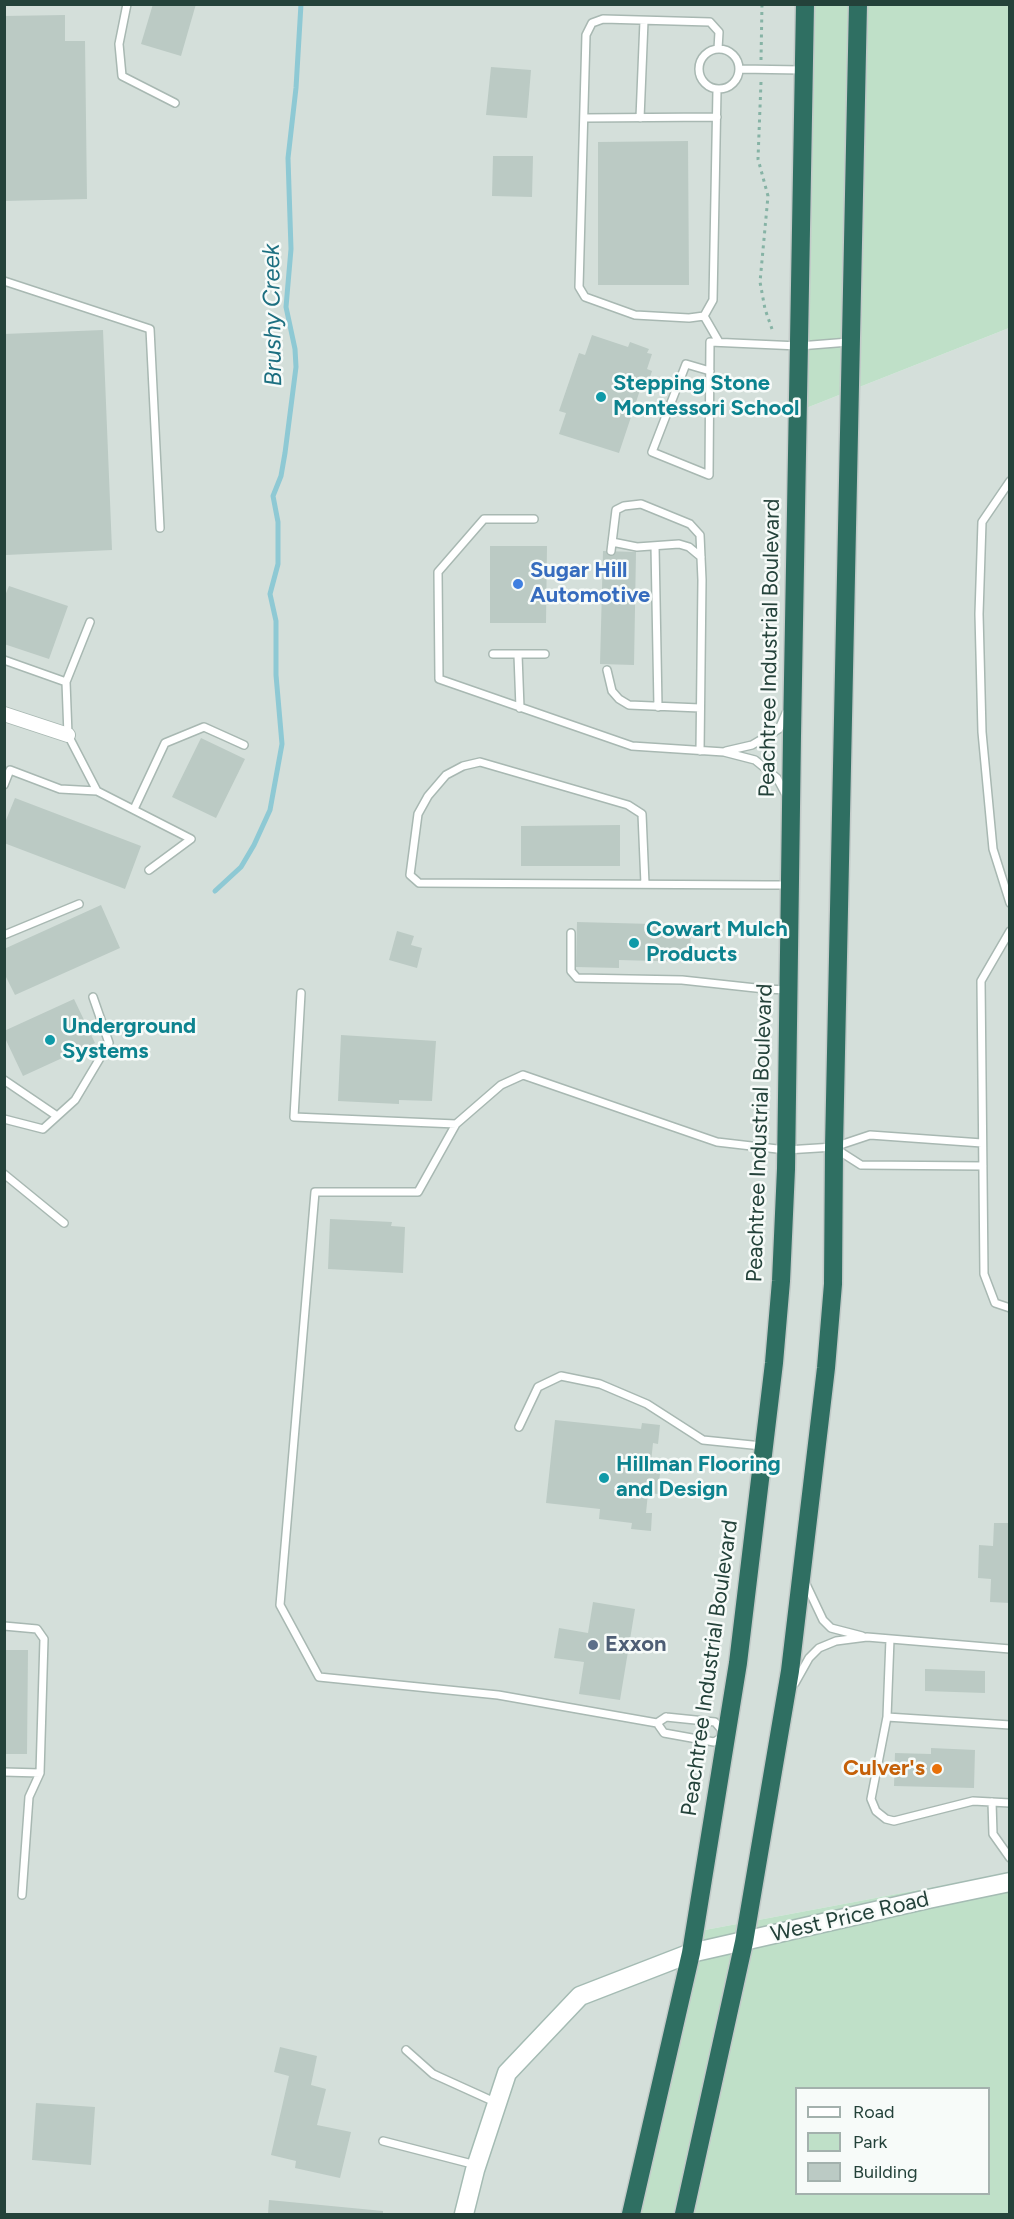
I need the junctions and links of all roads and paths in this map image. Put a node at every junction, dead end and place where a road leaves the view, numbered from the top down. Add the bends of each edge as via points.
1 (127, 4) edge
2 (762, 4) edge
3 (805, 4) edge
4 (858, 4) edge
5 (644, 21) junction
6 (718, 49) junction
7 (761, 61) dead end
8 (740, 69) junction
9 (804, 70) junction
10 (761, 82) dead end
11 (717, 90) junction
12 (175, 102) dead end
13 (717, 117) junction
14 (584, 118) junction
15 (640, 118) junction
16 (4, 281) edge
17 (704, 316) junction
18 (773, 332) dead end
19 (719, 342) junction
20 (851, 342) junction
21 (799, 346) junction
22 (710, 372) junction
23 (1010, 481) edge
24 (534, 519) dead end
25 (160, 528) dead end
26 (612, 542) junction
27 (655, 546) junction
28 (610, 551) dead end
29 (701, 557) junction
30 (90, 622) dead end
31 (492, 654) dead end
32 (545, 654) dead end
33 (518, 655) junction
34 (4, 660) edge
35 (607, 670) dead end
36 (66, 682) junction
37 (792, 695) junction
38 (658, 707) junction
39 (520, 708) junction
40 (700, 708) junction
41 (4, 714) edge
42 (68, 735) junction
43 (244, 745) dead end
44 (700, 751) junction
45 (724, 752) junction
46 (4, 785) edge
47 (97, 791) junction
48 (791, 804) junction
49 (134, 809) junction
50 (149, 870) dead end
51 (645, 884) junction
52 (790, 885) junction
53 (1010, 903) edge
54 (79, 904) dead end
55 (1010, 931) edge
56 (571, 933) dead end
57 (4, 935) edge
58 (788, 990) junction
59 (301, 993) dead end
60 (93, 997) dead end
61 (4, 1080) edge
62 (57, 1116) junction
63 (4, 1119) edge
64 (456, 1124) junction
65 (982, 1143) junction
66 (834, 1147) junction
67 (786, 1150) junction
68 (983, 1166) junction
69 (4, 1174) edge
70 (64, 1223) dead end
71 (1010, 1308) edge
72 (519, 1427) dead end
73 (764, 1447) junction
74 (802, 1573) junction
75 (4, 1626) edge
76 (867, 1637) junction
77 (890, 1639) junction
78 (1010, 1649) edge
79 (785, 1701) junction
80 (886, 1717) junction
81 (657, 1723) junction
82 (1010, 1725) edge
83 (726, 1735) junction
84 (4, 1772) edge
85 (40, 1773) junction
86 (992, 1802) junction
87 (1010, 1803) edge
88 (1010, 1858) edge
89 (1010, 1882) edge
90 (22, 1895) dead end
91 (744, 1942) junction
92 (691, 1953) junction
93 (406, 2050) dead end
94 (497, 2103) junction
95 (383, 2141) dead end
96 (476, 2165) junction
97 (465, 2214) edge
98 (631, 2214) edge
99 (684, 2214) edge

1 - 12 lane via 119,44 122,76
2 - 7 path
3 - 9 highway, Peachtree Industrial Boulevard
4 - 20 highway
5 - 6 lane via 710,22 719,32
5 - 14 lane via 603,19 592,23 586,35
5 - 15 lane
6 - 8 lane via 731,52
6 - 11 lane via 706,54 699,66 705,84
8 - 9 lane
8 - 11 lane via 736,82
9 - 21 highway, Peachtree Industrial Boulevard
10 - 18 path via 758,159 768,196 760,282
11 - 13 lane
13 - 15 lane
13 - 17 lane via 713,300
14 - 15 lane
14 - 17 lane via 579,287 585,297 635,315
16 - 25 lane via 150,329
17 - 19 lane
19 - 21 lane
19 - 22 lane via 710,342
20 - 21 lane
20 - 66 highway
21 - 37 highway, Peachtree Industrial Boulevard
22 - 22 lane via 709,463 709,475 652,452 686,364
23 - 53 lane via 982,522 979,614 982,732 993,849
24 - 39 lane via 484,519 438,572 439,679
26 - 27 lane
26 - 28 lane
26 - 29 lane via 616,510 641,504 690,524 700,535
27 - 29 lane via 679,544
27 - 38 lane
29 - 40 lane
30 - 36 lane
31 - 33 lane
32 - 33 lane
33 - 39 lane
34 - 36 lane
35 - 38 lane via 618,699 629,705
36 - 42 lane
37 - 45 lane via 779,729 752,745
37 - 48 highway, Peachtree Industrial Boulevard
38 - 40 lane
39 - 44 lane via 632,746
40 - 44 lane
41 - 42 street
42 - 47 lane
43 - 49 lane via 204,727 165,743
44 - 45 lane
45 - 48 lane via 755,760 777,778
46 - 47 lane via 10,770 60,789
47 - 49 lane
48 - 52 highway, Peachtree Industrial Boulevard
49 - 50 lane via 191,839
51 - 51 lane via 419,883 410,875 418,814 446,775 480,762 628,805 642,814
51 - 52 lane
52 - 58 highway, Peachtree Industrial Boulevard
54 - 57 lane
55 - 65 lane via 981,981
56 - 58 lane via 571,971 577,978 682,980
58 - 67 highway, Peachtree Industrial Boulevard
59 - 64 lane via 294,1117
60 - 62 lane via 110,1042 75,1100
61 - 62 lane
62 - 63 lane via 43,1129
64 - 67 lane via 501,1085 523,1075 717,1142
64 - 81 lane via 418,1191 315,1192 280,1605 320,1677 498,1695
65 - 66 lane via 870,1135
65 - 68 lane
66 - 67 lane
66 - 68 lane via 861,1165
66 - 74 highway via 833,1284
67 - 73 highway, Peachtree Industrial Boulevard via 781,1281
68 - 71 lane via 984,1274 995,1303
69 - 70 lane
72 - 73 lane via 538,1387 561,1376 600,1384 647,1404 703,1440
73 - 83 highway, Peachtree Industrial Boulevard
74 - 76 lane via 823,1620 831,1628
74 - 79 highway
75 - 85 lane via 37,1629 44,1640
76 - 77 lane
76 - 79 lane via 836,1641 819,1648 809,1658
77 - 78 lane
77 - 80 lane
79 - 91 highway
80 - 82 lane
80 - 86 lane via 872,1799 882,1817 894,1821 973,1801
81 - 83 lane via 664,1733 714,1742
81 - 83 lane via 666,1717 716,1722
83 - 92 highway, Peachtree Industrial Boulevard
84 - 85 lane
85 - 90 lane via 29,1797
86 - 87 lane
86 - 88 lane via 993,1834
89 - 91 street, West Price Road
91 - 92 street, West Price Road
91 - 99 highway
92 - 94 street, West Price Road via 580,1996 507,2073
92 - 98 highway, Peachtree Industrial Boulevard
93 - 94 lane via 433,2074
94 - 96 street, West Price Road
95 - 96 lane
96 - 97 street, West Price Road

